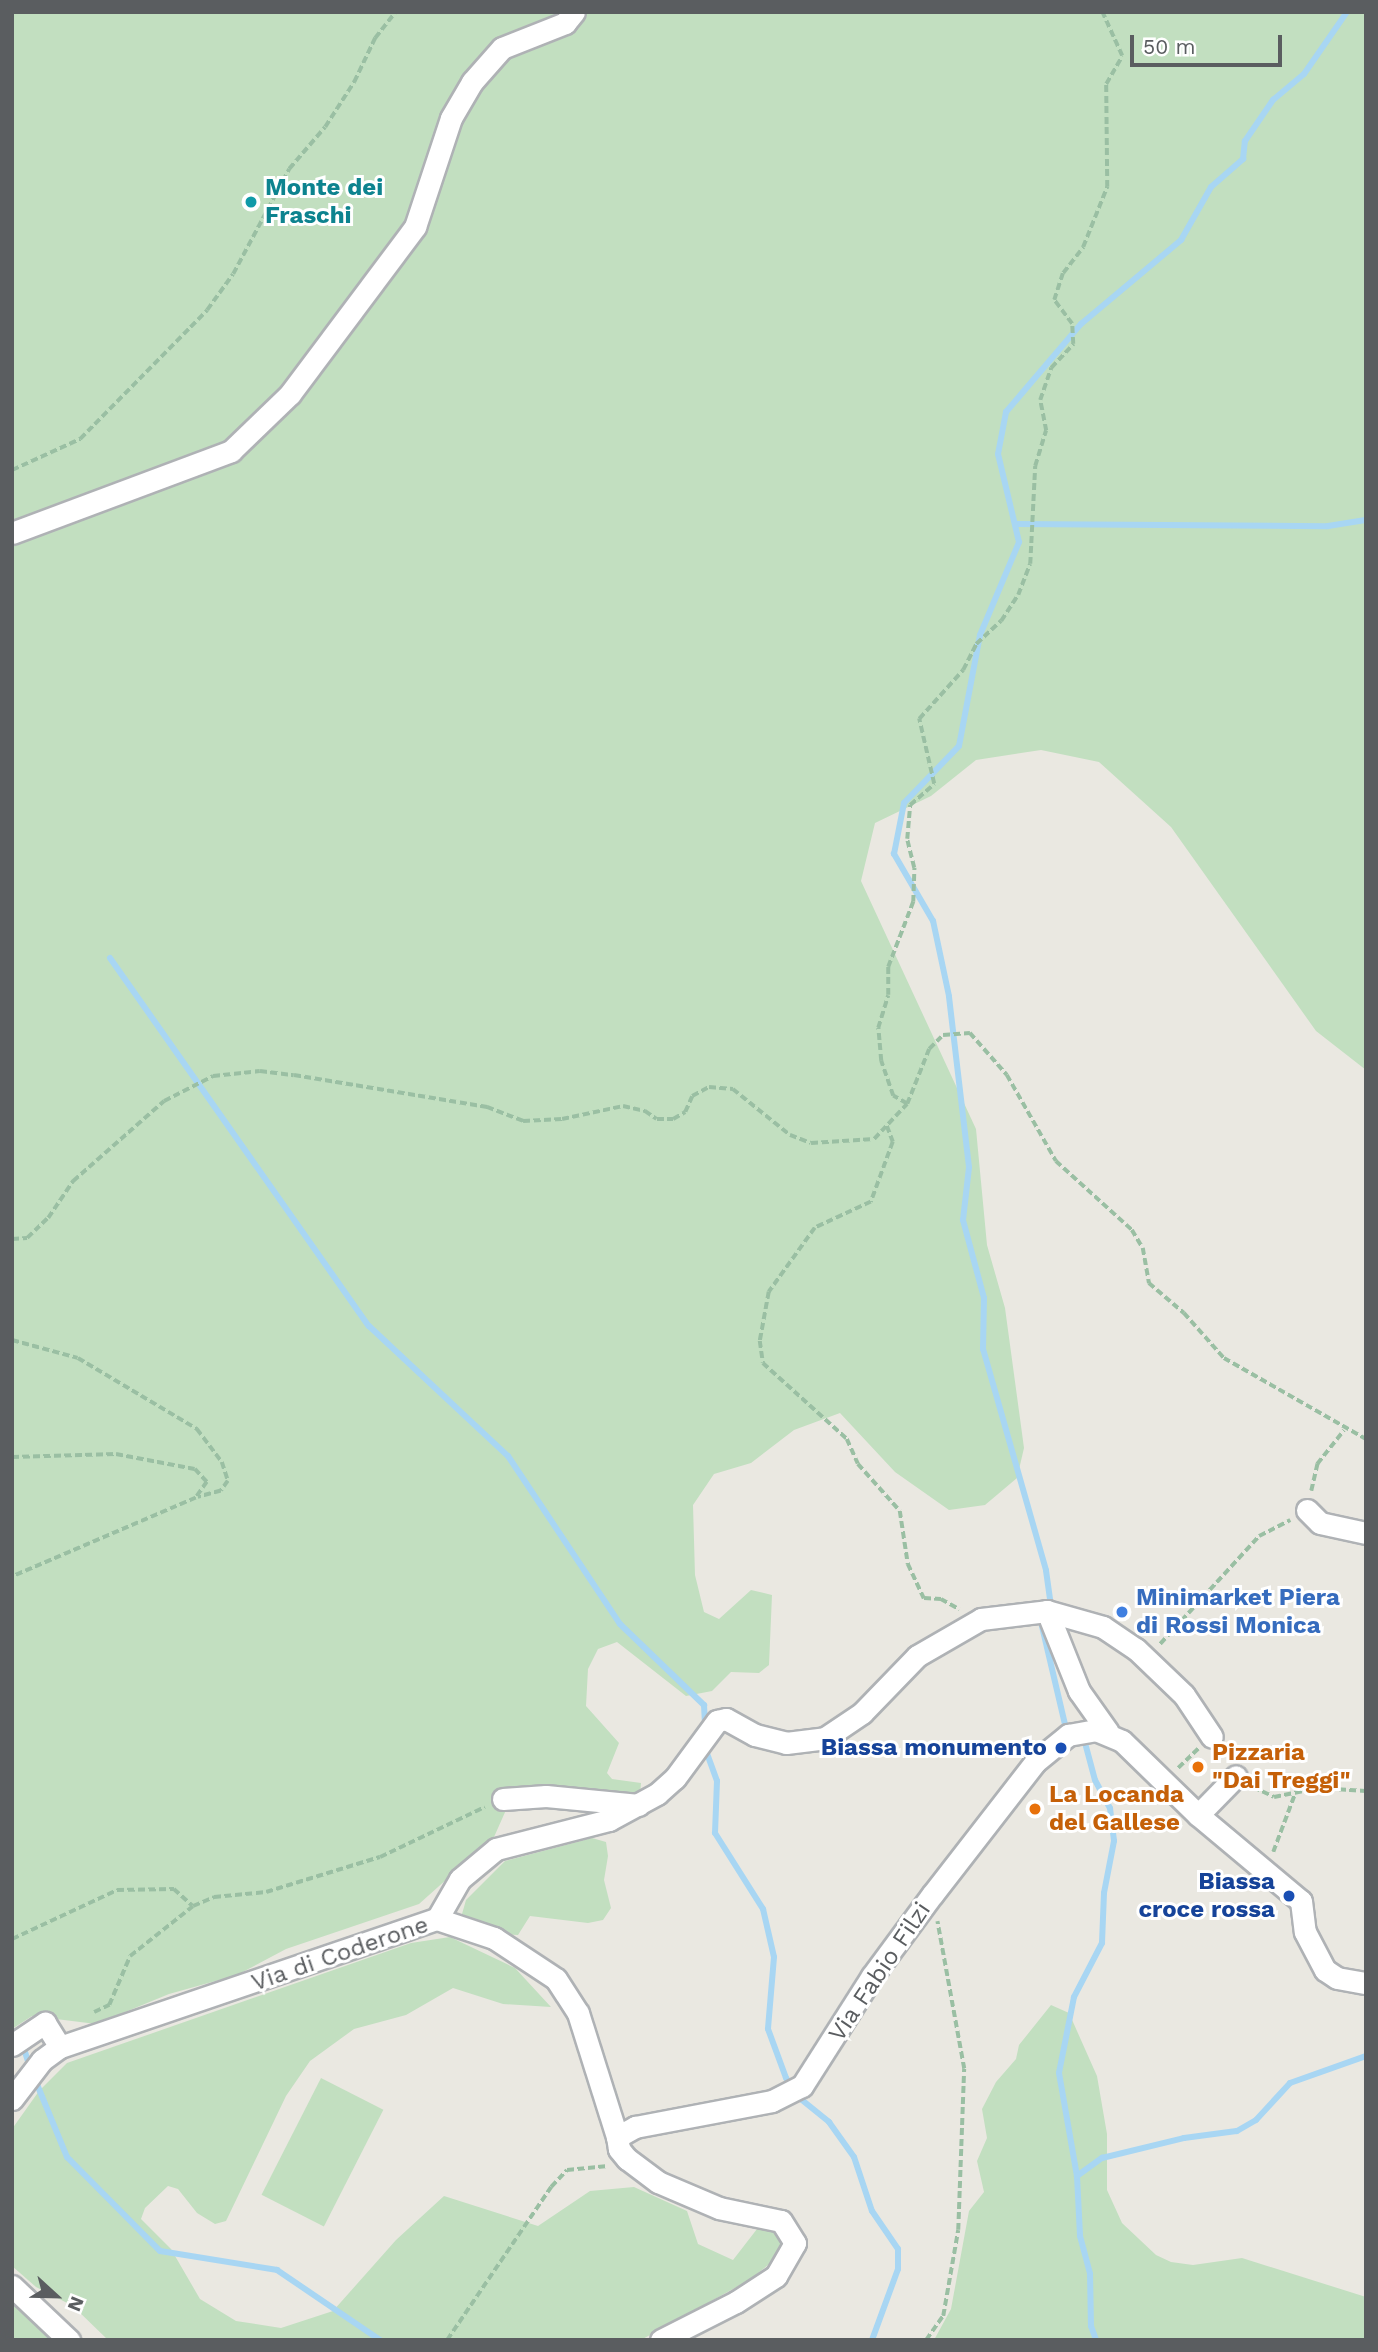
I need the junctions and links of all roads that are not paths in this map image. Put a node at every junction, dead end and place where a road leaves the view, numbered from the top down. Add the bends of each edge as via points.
1 (574, 12) edge
2 (12, 533) edge
3 (1307, 1510) road end
4 (1366, 1533) edge
5 (1047, 1611) junction
6 (1108, 1732) junction
7 (1212, 1737) road end
8 (1236, 1776) road end
9 (503, 1799) road end
10 (639, 1805) junction
11 (1198, 1815) junction
12 (437, 1919) junction
13 (1366, 1983) edge
14 (12, 2045) edge
15 (60, 2047) junction
16 (12, 2099) edge
17 (617, 2137) junction
18 (12, 2286) edge
19 (69, 2340) edge
20 (661, 2340) edge

1 - 2 street via 565,23 502,48 472,82 451,118 415,227 290,394 231,451
3 - 4 street via 1321,1523
5 - 6 street via 1079,1691
5 - 7 street via 1103,1627 1147,1659 1184,1695
5 - 10 street via 969,1624 917,1656 862,1713 825,1738 786,1743 755,1735 726,1719 717,1721 676,1778
6 - 11 street
6 - 17 street, Via Fabio Filzi via 1082,1729 1054,1742 872,1976 802,2086 772,2101 635,2127
8 - 11 street
9 - 10 street via 546,1796
10 - 12 street via 609,1820 496,1849 460,1879
11 - 13 street via 1251,1855 1279,1887 1301,1900 1305,1932 1316,1961 1337,1978
12 - 15 street, Via di Coderone
12 - 17 street, Via di Coderone via 494,1938 556,1979 578,2013
14 - 15 street via 46,2023
15 - 16 street, Via di Coderone via 42,2060
17 - 20 street via 627,2159 684,2195 730,2211 781,2221 795,2243 776,2276
18 - 19 street

